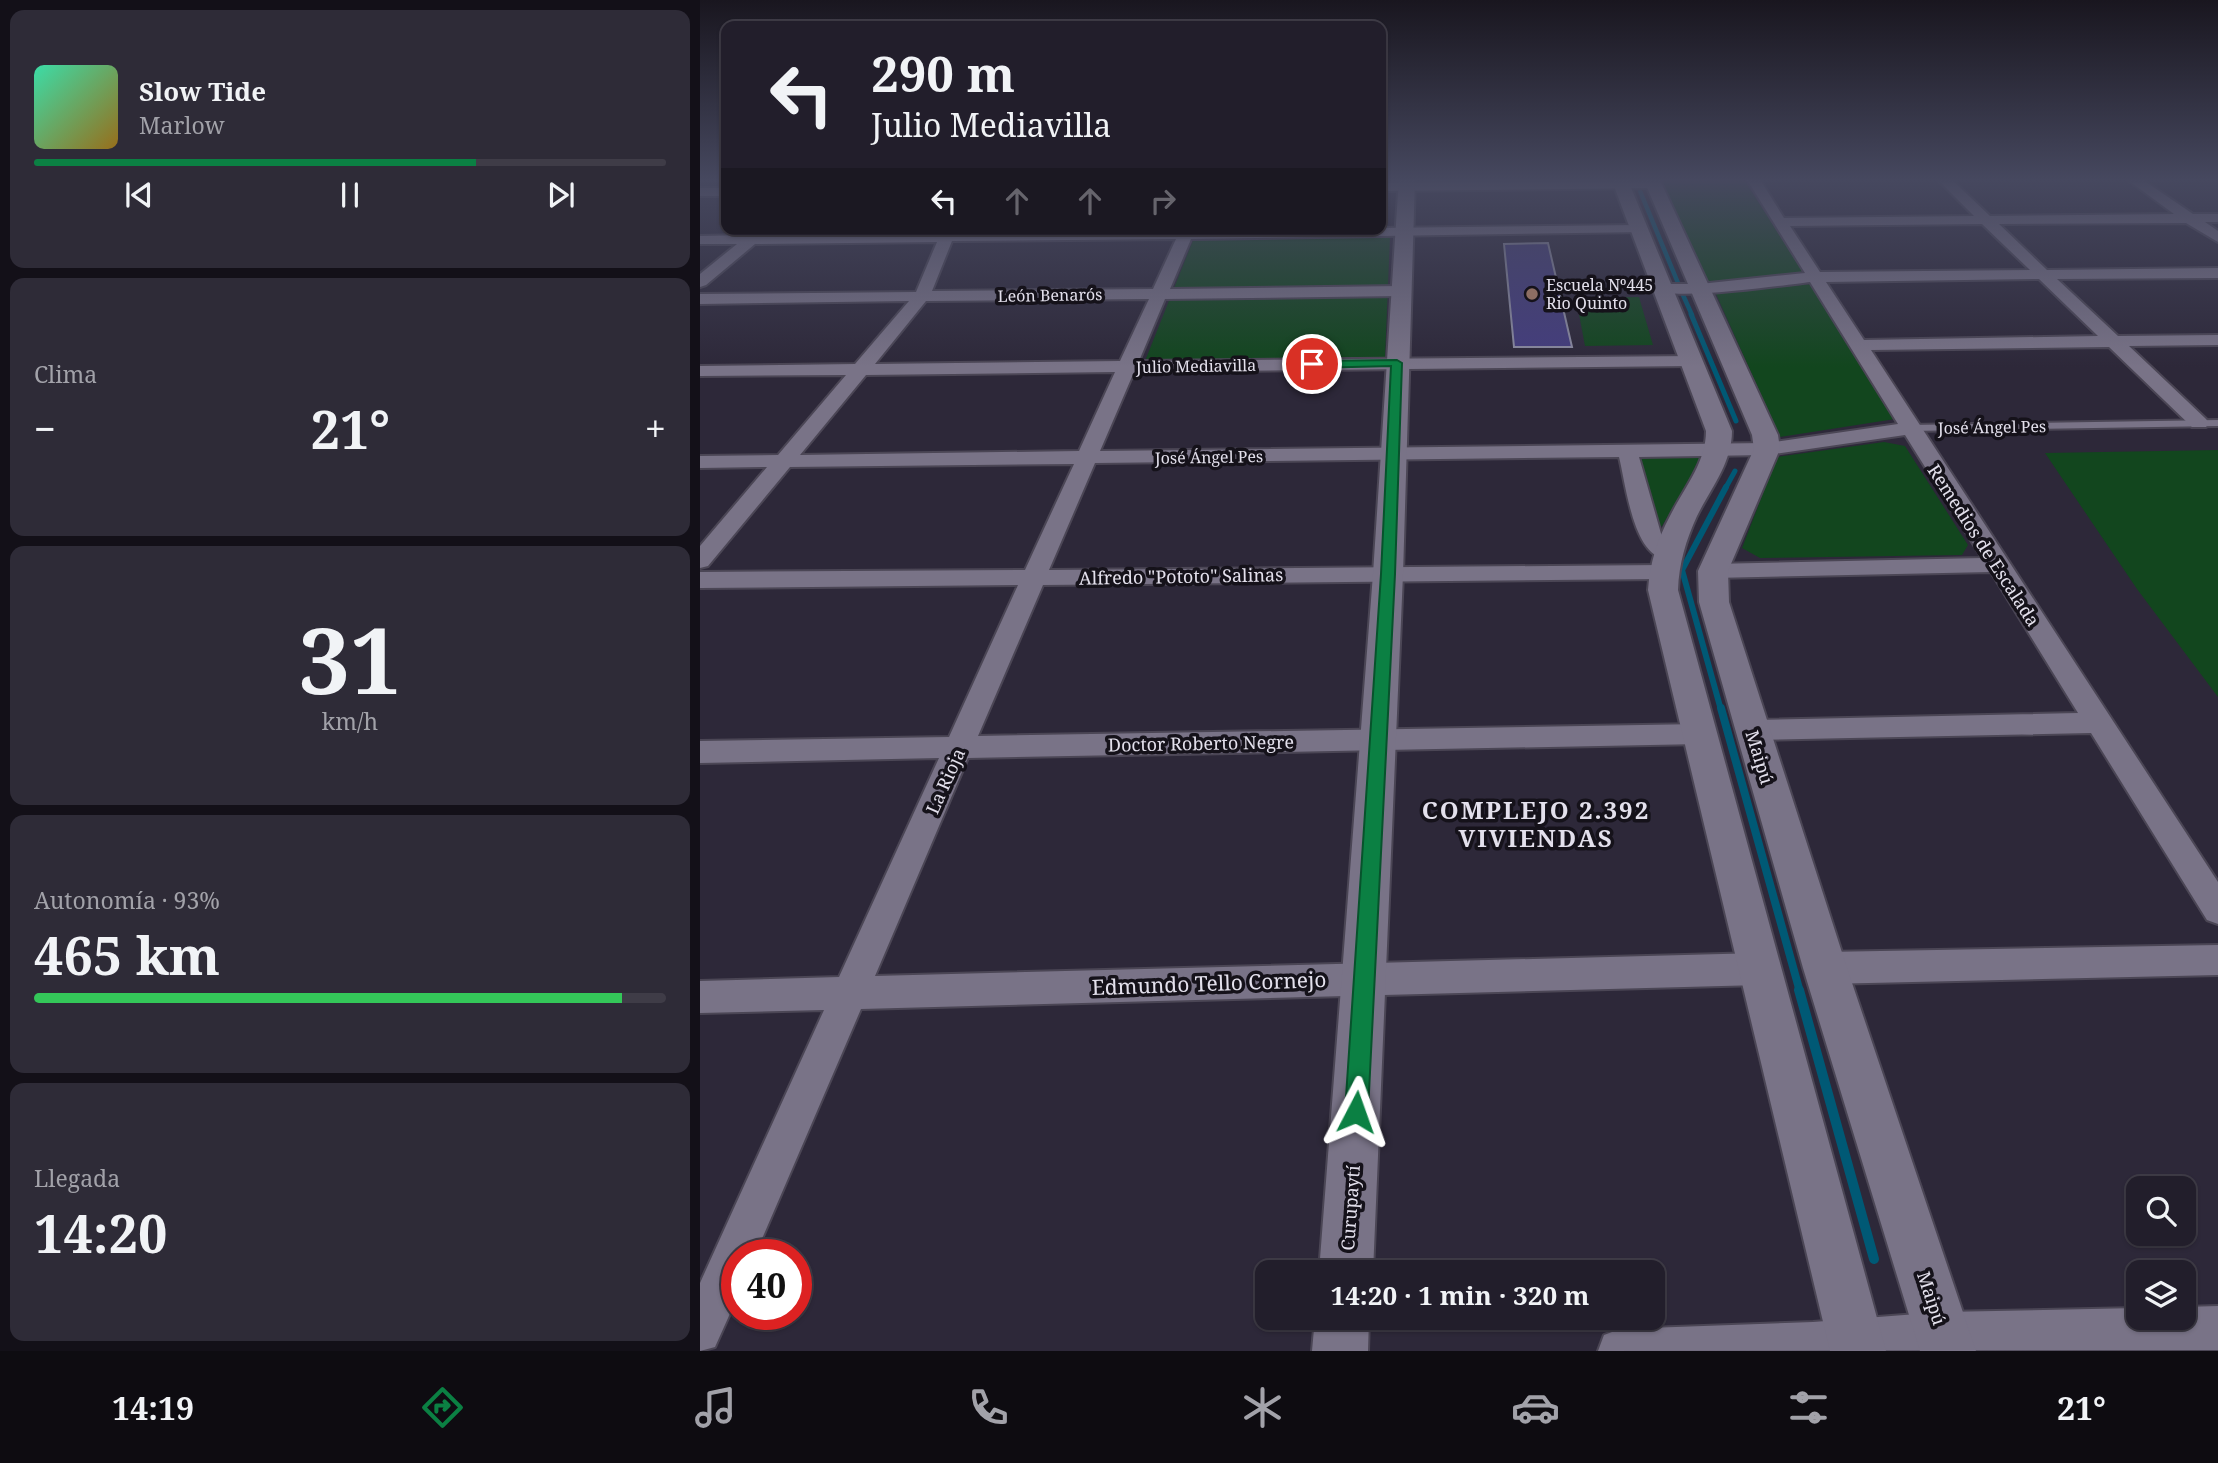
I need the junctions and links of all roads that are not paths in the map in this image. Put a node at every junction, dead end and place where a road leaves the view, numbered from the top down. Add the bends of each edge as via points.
1 (749, 241) edge
2 (946, 241) edge
3 (1183, 241) edge
4 (1403, 241) edge
5 (1644, 241) edge
6 (1671, 241) edge
7 (1792, 241) edge
8 (2006, 241) edge
9 (2040, 273) junction
10 (2218, 273) edge
11 (1814, 277) junction
12 (700, 282) edge
13 (1663, 289) junction
14 (1700, 289) junction
15 (1400, 291) junction
16 (1159, 294) junction
17 (922, 296) junction
18 (700, 299) edge
19 (2218, 340) edge
20 (2112, 341) junction
21 (1857, 345) junction
22 (1693, 362) junction
23 (1397, 363) junction
24 (1128, 367) junction
25 (862, 369) junction
26 (700, 371) edge
27 (2199, 423) junction
28 (2218, 423) edge
29 (1909, 428) junction
30 (1768, 449) junction
31 (1718, 450) junction
32 (1628, 452) junction
33 (1392, 455) junction
34 (1089, 458) junction
35 (786, 461) junction
36 (700, 462) edge
37 (700, 561) edge
38 (1664, 563) junction
39 (1997, 565) junction
40 (1713, 572) junction
41 (1388, 574) junction
42 (1036, 578) junction
43 (700, 580) edge
44 (2098, 723) junction
45 (1752, 730) junction
46 (1701, 734) junction
47 (1376, 740) junction
48 (960, 748) junction
49 (700, 752) edge
50 (2218, 910) edge
51 (2218, 960) edge
52 (1825, 968) junction
53 (1759, 969) junction
54 (1365, 978) junction
55 (850, 993) junction
56 (700, 996) edge
57 (1347, 1260) edge
58 (2218, 1328) edge
59 (1341, 1330) edge
60 (700, 1332) edge
61 (1946, 1343) edge
62 (1857, 1345) edge
63 (1340, 1351) edge
64 (1620, 1351) edge

1 - 12 street
2 - 17 street
3 - 16 street, La Rioja
4 - 15 street, Curupaytí
5 - 13 street
6 - 14 street
7 - 11 street, Remedios de Escalada
8 - 9 street
9 - 10 street
9 - 11 street
9 - 20 street
11 - 14 street
11 - 21 street, Remedios de Escalada
13 - 14 street
13 - 22 street
14 - 30 street via 1760,420
15 - 16 street, León Benarós
15 - 23 street, Curupaytí
16 - 17 street, León Benarós
16 - 24 street, La Rioja
17 - 18 street, León Benarós
17 - 25 street
19 - 20 street
20 - 21 street
20 - 27 street
21 - 29 street, Remedios de Escalada
22 - 23 street, Julio Mediavilla
22 - 31 street via 1718,431
23 - 24 street, Julio Mediavilla
23 - 33 street, Curupaytí
24 - 25 street, Julio Mediavilla
24 - 34 street, La Rioja
25 - 26 street, Julio Mediavilla
25 - 35 street
27 - 28 lane, José Ángel Pes
27 - 29 lane, José Ángel Pes
29 - 30 street, José Ángel Pes
29 - 39 street, Remedios de Escalada
30 - 31 street, José Ángel Pes
30 - 40 street, Maipú
31 - 32 street, José Ángel Pes
31 - 38 street
32 - 33 street, José Ángel Pes
32 - 38 street via 1651,541
33 - 34 street, José Ángel Pes
33 - 41 street, Curupaytí
34 - 35 street, José Ángel Pes
34 - 42 street, La Rioja
35 - 36 street, José Ángel Pes
35 - 37 street
38 - 41 street, Alfredo "Pototo" Salinas
38 - 46 street via 1662,590
39 - 40 street
39 - 44 street, Remedios de Escalada
40 - 45 street, Maipú via 1714,602
41 - 42 street, Alfredo "Pototo" Salinas
41 - 47 street, Curupaytí
42 - 43 street, Alfredo "Pototo" Salinas
42 - 48 street, La Rioja
44 - 45 street
44 - 50 street, Remedios de Escalada
45 - 52 street, Maipú
46 - 47 street, Doctor Roberto Negre
46 - 53 street
47 - 48 street, Doctor Roberto Negre
47 - 54 street, Curupaytí
48 - 49 street, Doctor Roberto Negre
48 - 55 street, La Rioja
51 - 52 street
52 - 61 street, Maipú
53 - 54 street, Edmundo Tello Cornejo
53 - 62 street
54 - 55 street, Edmundo Tello Cornejo
54 - 57 street, Curupaytí
55 - 56 street, Edmundo Tello Cornejo
55 - 60 street, La Rioja
58 - 61 street
59 - 63 street
61 - 62 street
62 - 64 street

